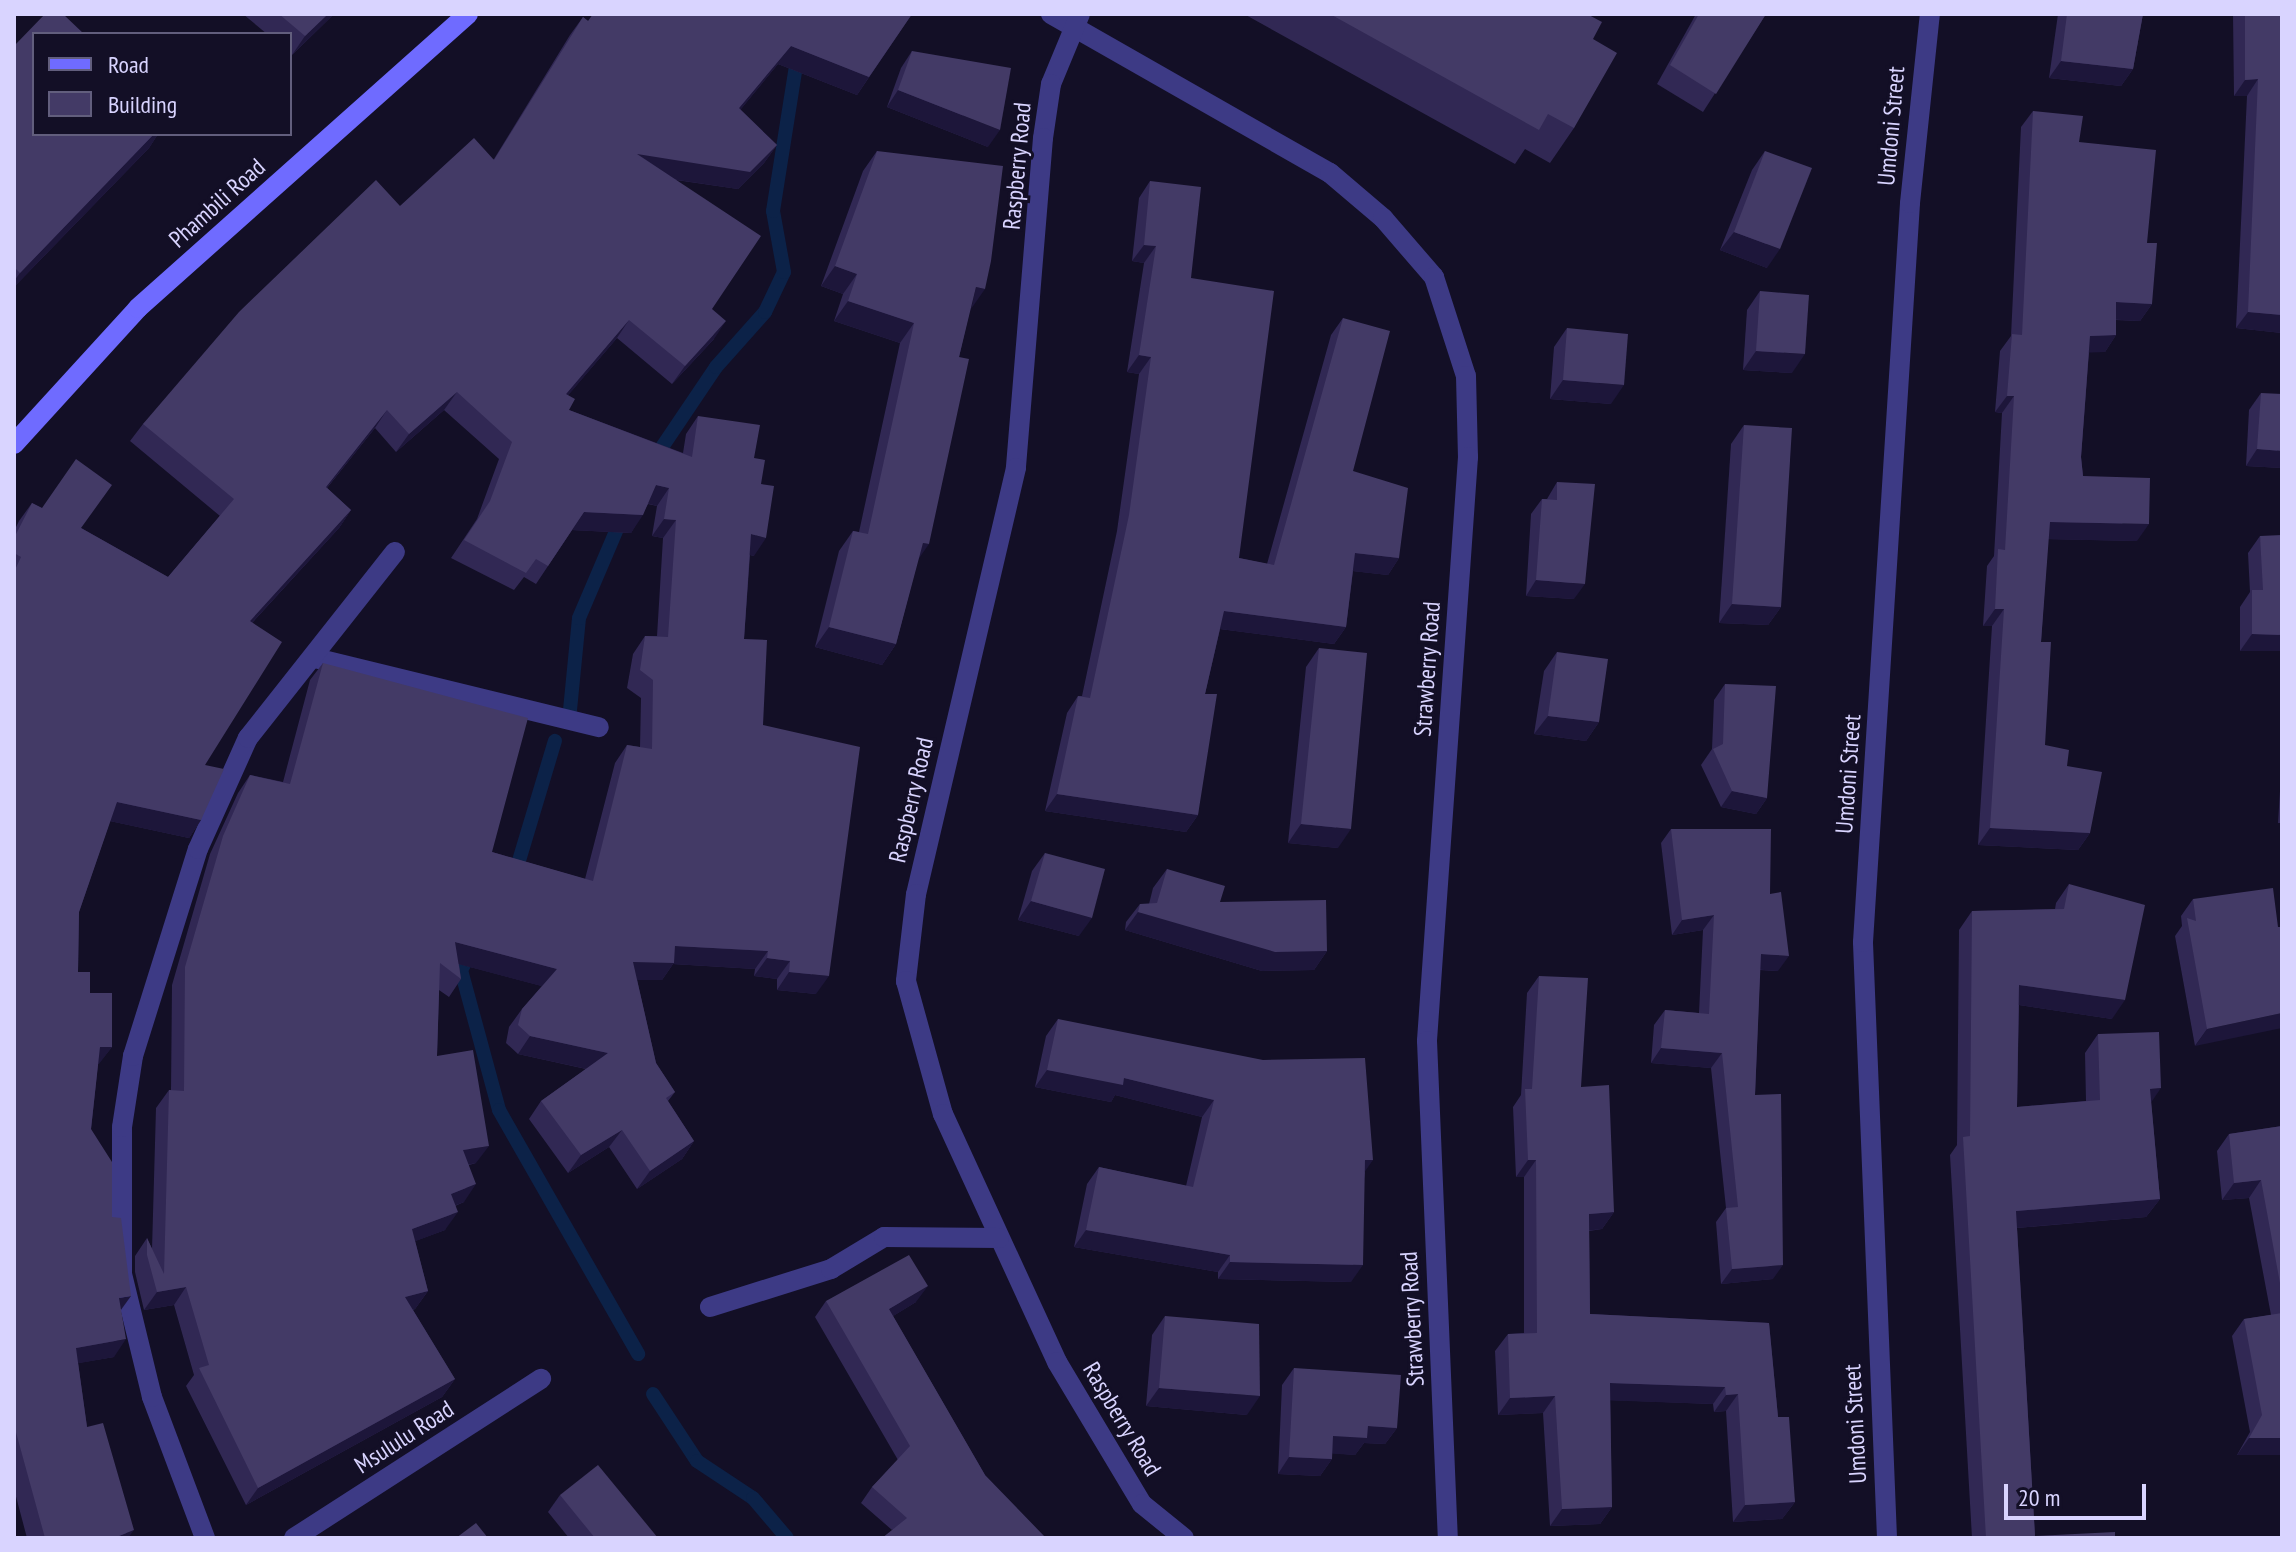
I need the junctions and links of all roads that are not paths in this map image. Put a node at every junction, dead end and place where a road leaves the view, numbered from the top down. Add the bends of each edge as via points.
1 (468, 14) edge
2 (1051, 14) edge
3 (1930, 14) edge
4 (1076, 21) edge
5 (14, 444) edge
6 (395, 552) dead end
7 (315, 658) junction
8 (599, 727) dead end
9 (999, 1238) junction
10 (710, 1307) dead end
11 (541, 1379) dead end
12 (205, 1538) edge
13 (294, 1538) edge
14 (1184, 1538) edge
15 (1448, 1538) edge
16 (1887, 1538) edge

1 - 5 street, Phambili Road via 138,308
2 - 4 street, Strawberry Road
3 - 16 street, Umdoni Street via 1910,203 1863,942
4 - 9 street, Raspberry Road via 1051,84 1043,138 1016,468 907,944 906,981 923,1058
4 - 15 street, Strawberry Road via 1330,173 1383,218 1434,277 1466,376 1468,457 1427,1041
6 - 7 street
7 - 8 street
7 - 12 street via 248,738 198,849 133,1056 122,1127 122,1274 152,1397
9 - 10 street via 884,1237 831,1269
9 - 14 street, Raspberry Road via 1057,1362 1142,1504
11 - 13 street, Msululu Road

